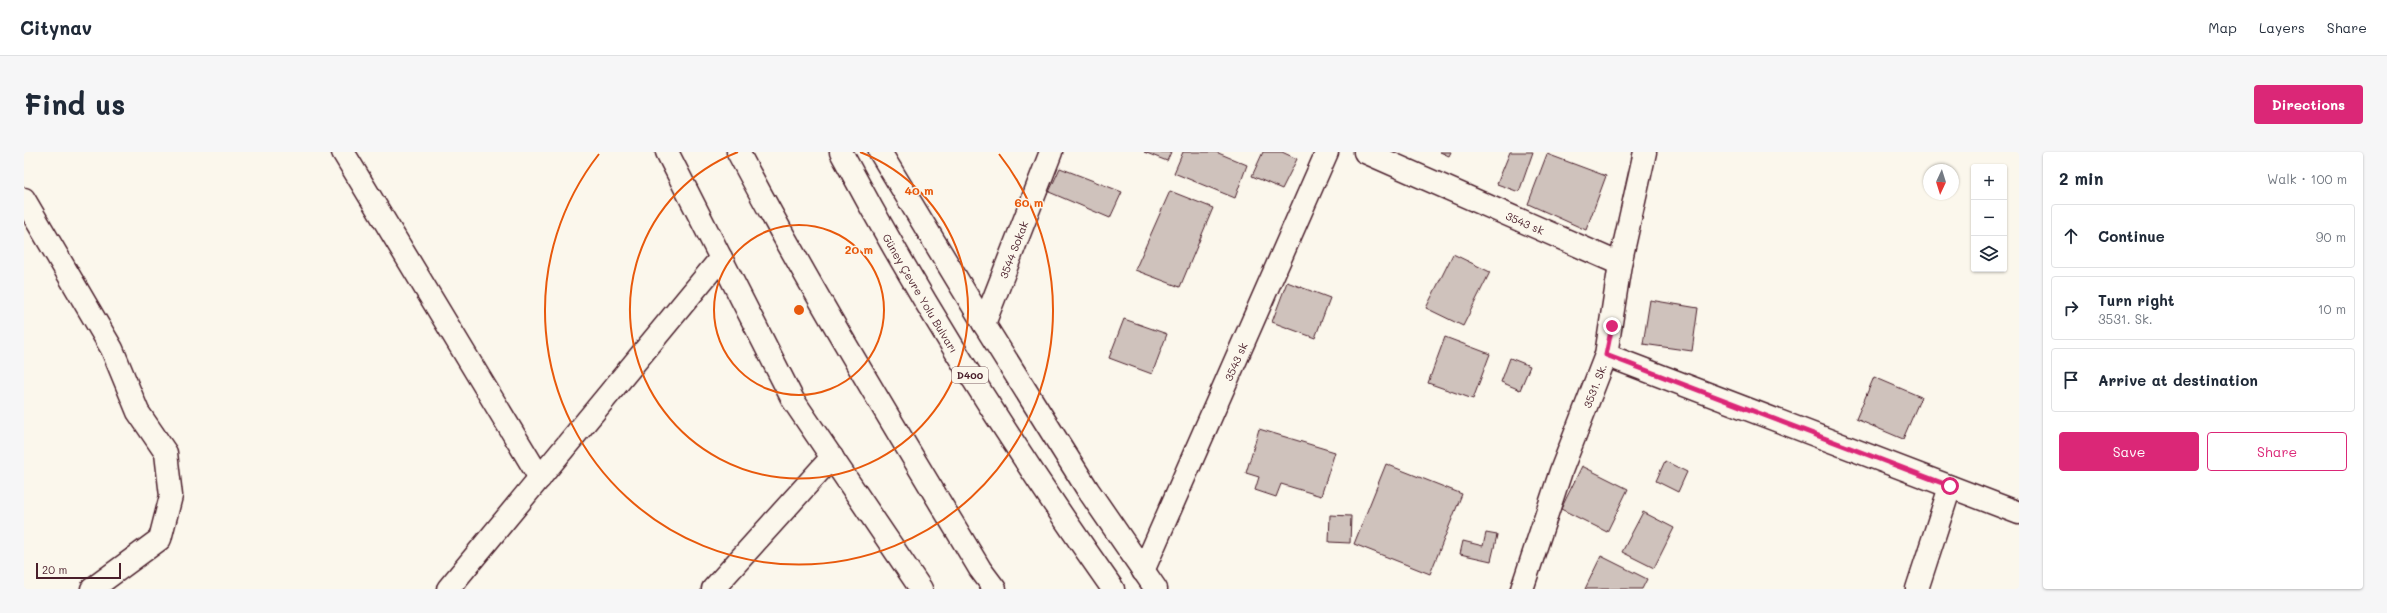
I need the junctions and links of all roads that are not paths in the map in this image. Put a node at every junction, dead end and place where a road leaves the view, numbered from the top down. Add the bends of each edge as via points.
1 (343, 152) edge
2 (667, 152) edge
3 (738, 152) edge
4 (841, 152) edge
5 (880, 152) edge
6 (1051, 152) edge
7 (1327, 152) edge
8 (1365, 152) edge
9 (1645, 152) edge
10 (24, 198) edge
11 (721, 258) junction
12 (1620, 264) junction
13 (984, 324) junction
14 (1606, 355) junction
15 (832, 457) junction
16 (540, 478) junction
17 (1950, 486) junction
18 (2019, 513) edge
19 (1143, 571) junction
20 (92, 589) edge
21 (448, 589) edge
22 (713, 589) edge
23 (922, 589) edge
24 (995, 589) edge
25 (1113, 589) edge
26 (1156, 589) edge
27 (1522, 589) edge
28 (1917, 589) edge

1 - 16 main road
2 - 11 main road
3 - 24 main road via 783,237 876,396 980,569
4 - 25 main road, Güney Çevre Yolu Bulvarı / D400 via 939,327 1049,498
5 - 13 main road
6 - 13 main road, 3544 Sokak
7 - 19 main road, 3543 sk
8 - 12 main road, 3543 sk
9 - 12 main road, 3531. Sk.
10 - 20 main road via 112,349 138,412 166,453 172,496 160,539
11 - 15 main road via 793,400
11 - 16 main road
12 - 14 main road, 3531. Sk.
13 - 19 main road via 1088,490
14 - 17 main road
14 - 27 main road, 3531. Sk. via 1561,471
15 - 22 main road
15 - 23 main road
16 - 21 main road
17 - 18 main road
17 - 28 main road
19 - 26 main road

